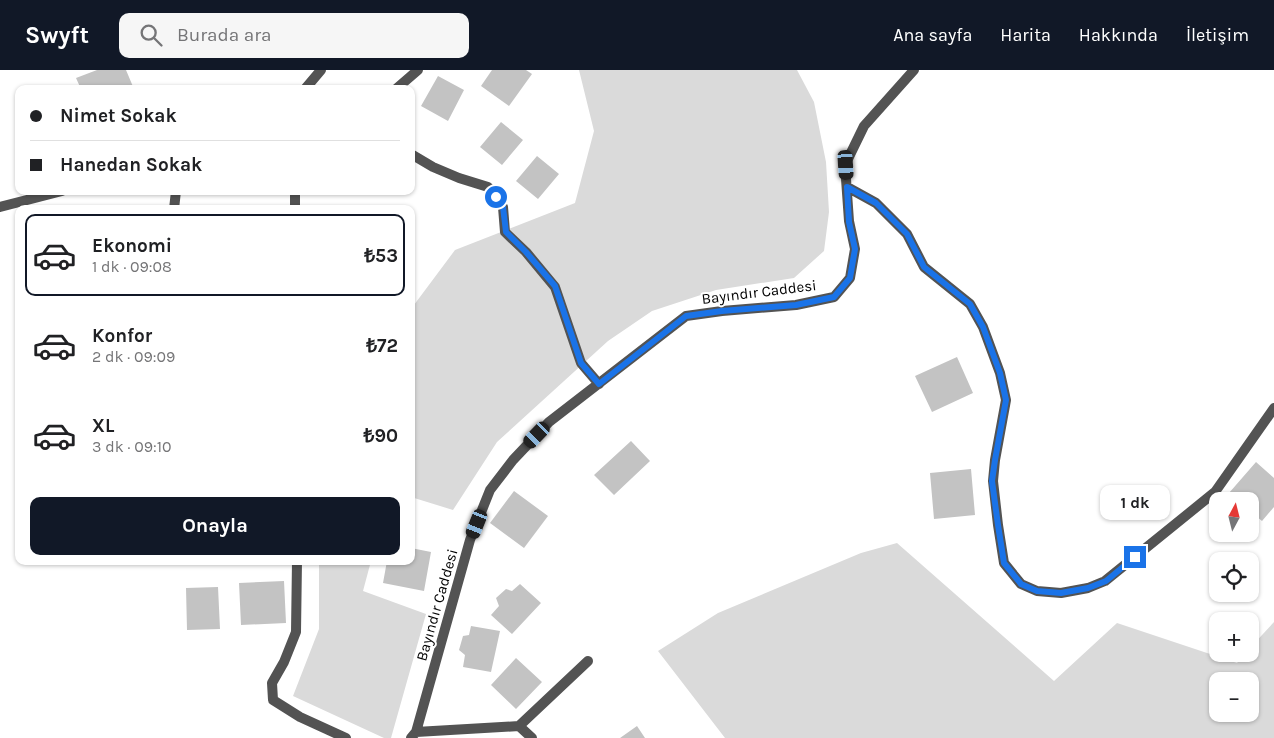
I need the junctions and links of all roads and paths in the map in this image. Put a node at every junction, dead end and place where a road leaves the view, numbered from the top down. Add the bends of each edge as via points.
1 (321, 70) edge
2 (418, 70) edge
3 (914, 70) edge
4 (308, 85) edge
5 (401, 85) edge
6 (415, 156) edge
7 (847, 187) junction
8 (46, 195) edge
9 (0, 207) edge
10 (599, 384) junction
11 (1274, 408) edge
12 (297, 565) edge
13 (588, 661) dead end
14 (519, 726) junction
15 (414, 735) edge
16 (346, 738) edge
17 (532, 738) edge

1 - 4 street
2 - 5 street
3 - 7 street, Bayındır Caddesi via 864,126 846,165
6 - 10 street via 488,188 503,207 506,232 555,286 581,363
7 - 10 street, Bayındır Caddesi via 855,249 850,278 834,297 796,305 686,316
7 - 11 street via 876,203 907,234 924,267 970,304 983,327 1006,400 992,481 998,525 1004,563 1021,584 1037,591 1061,593 1106,581 1215,492
8 - 9 street
10 - 15 street, Bayındır Caddesi via 549,422 490,490 470,540
12 - 16 street via 296,632 272,683 273,700 300,717
13 - 14 street
14 - 15 street
14 - 17 street

